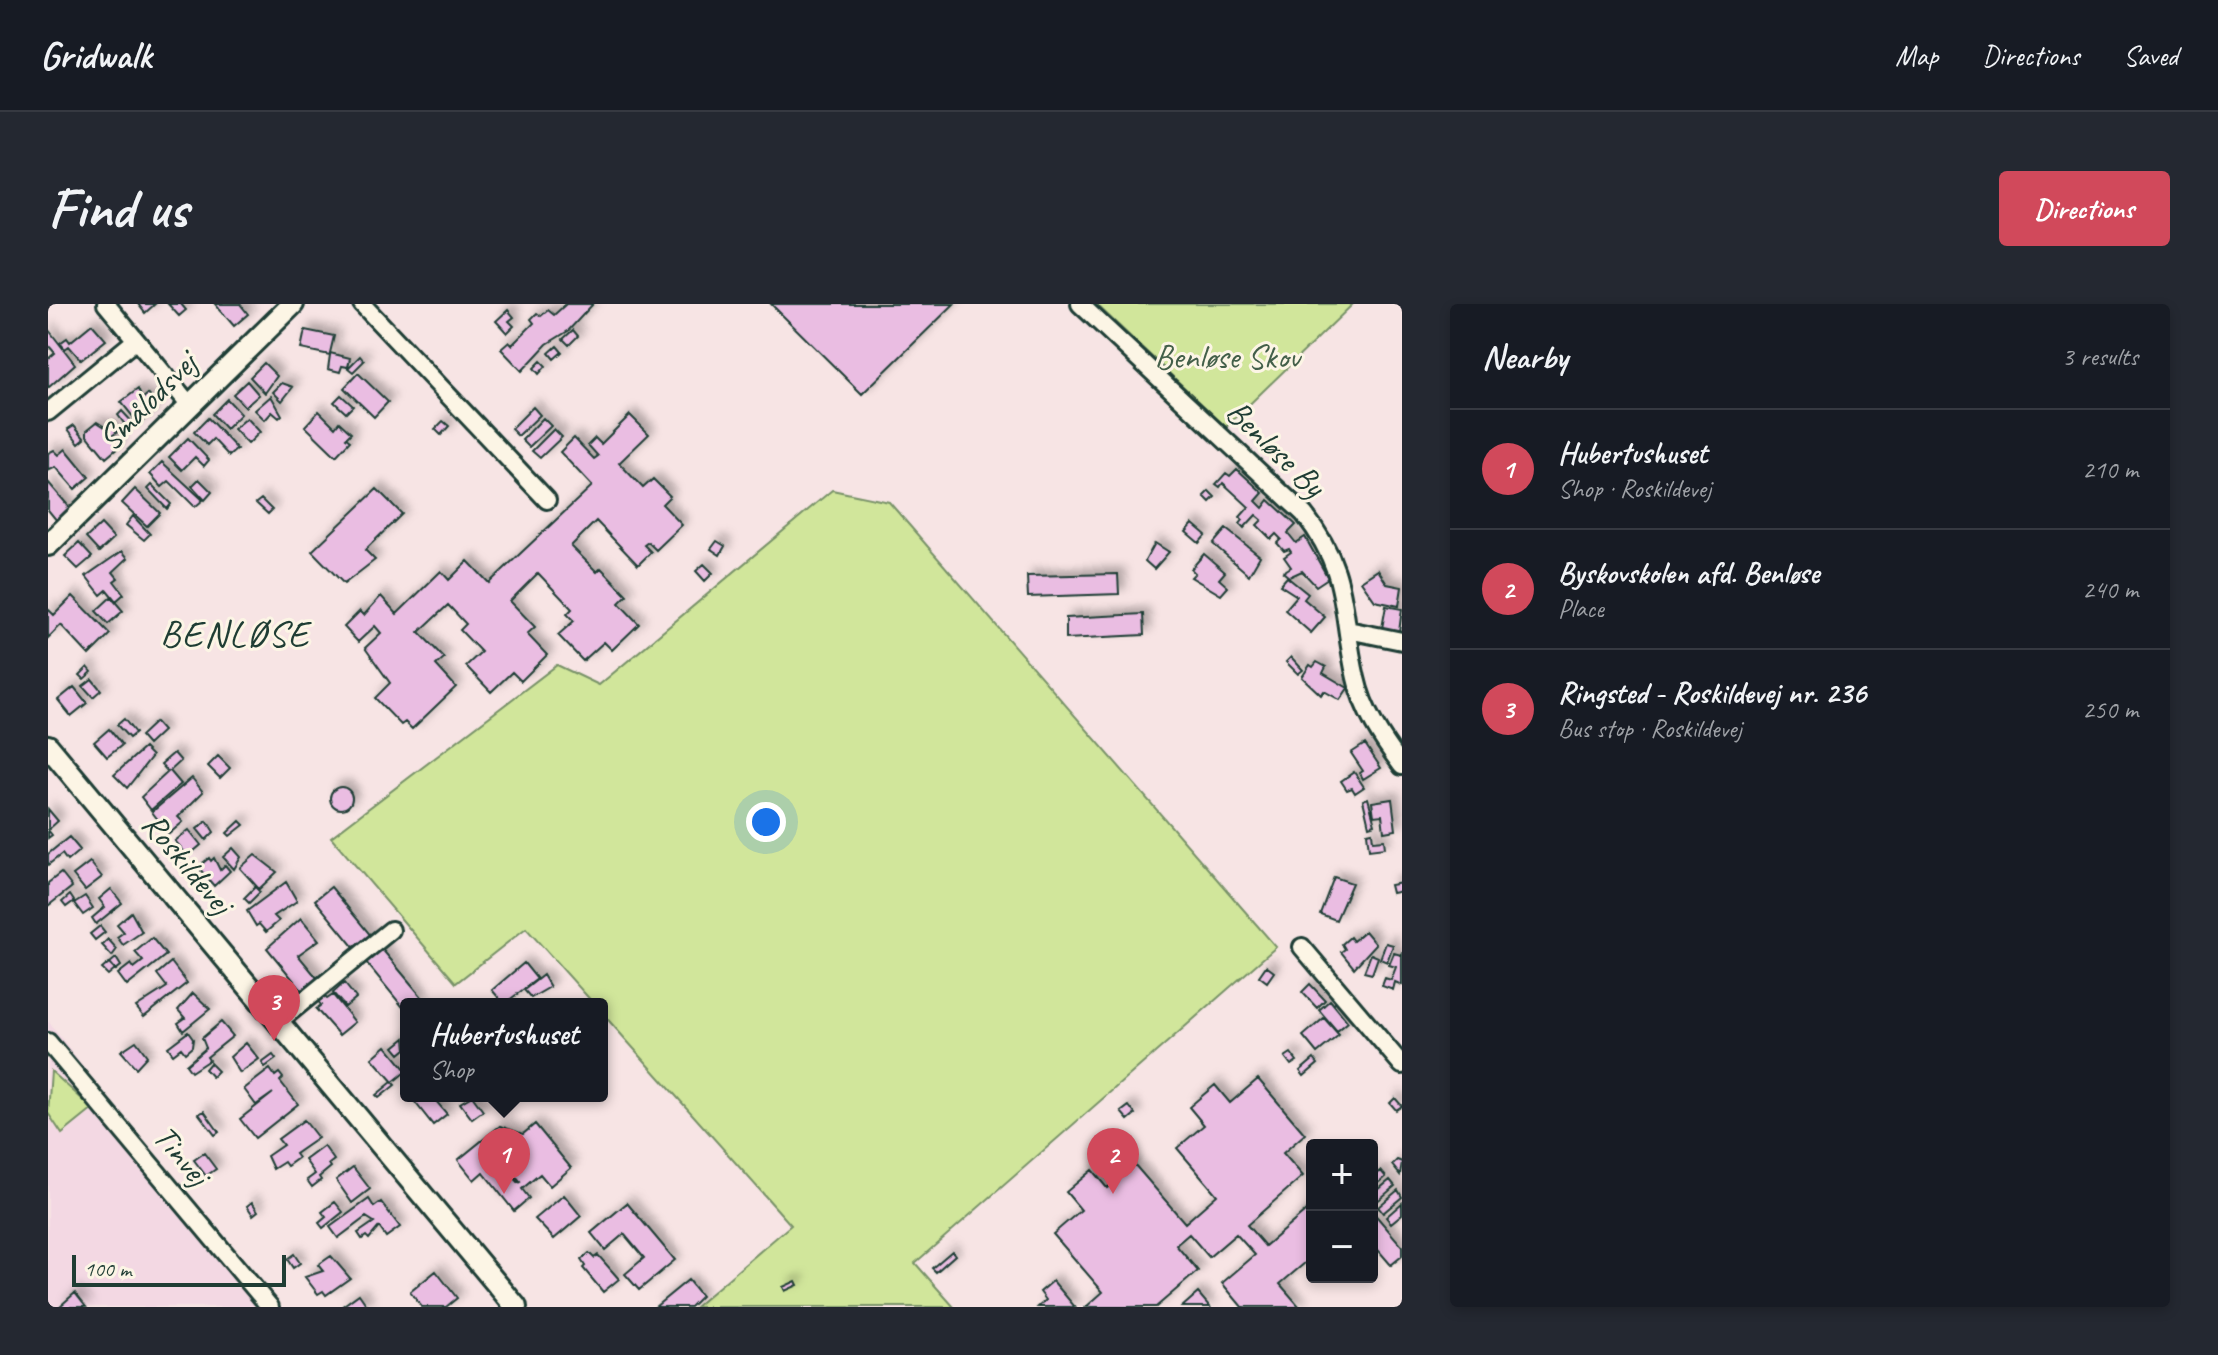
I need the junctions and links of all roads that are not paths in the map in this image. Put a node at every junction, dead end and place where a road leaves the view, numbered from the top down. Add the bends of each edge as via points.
1 (106, 304) edge
2 (293, 304) edge
3 (362, 304) edge
4 (1080, 304) edge
5 (136, 340) junction
6 (189, 404) junction
7 (48, 412) edge
8 (547, 500) dead end
9 (48, 545) edge
10 (1348, 630) junction
11 (1402, 641) edge
12 (48, 746) edge
13 (1402, 766) edge
14 (391, 930) dead end
15 (1302, 947) dead end
16 (278, 1022) junction
17 (48, 1042) edge
18 (1402, 1065) edge
19 (270, 1307) edge
20 (516, 1307) edge

1 - 5 street
2 - 6 street, Smålodsvej
3 - 8 street
4 - 10 street, Benløse By via 1304,514 1336,563
5 - 6 street
5 - 7 street
6 - 9 street, Smålodsvej
10 - 11 street
10 - 13 street, Benløse By via 1366,710
12 - 16 street, Roskildevej
14 - 16 street
15 - 18 street
16 - 20 street, Roskildevej
17 - 19 street, Tinvej

